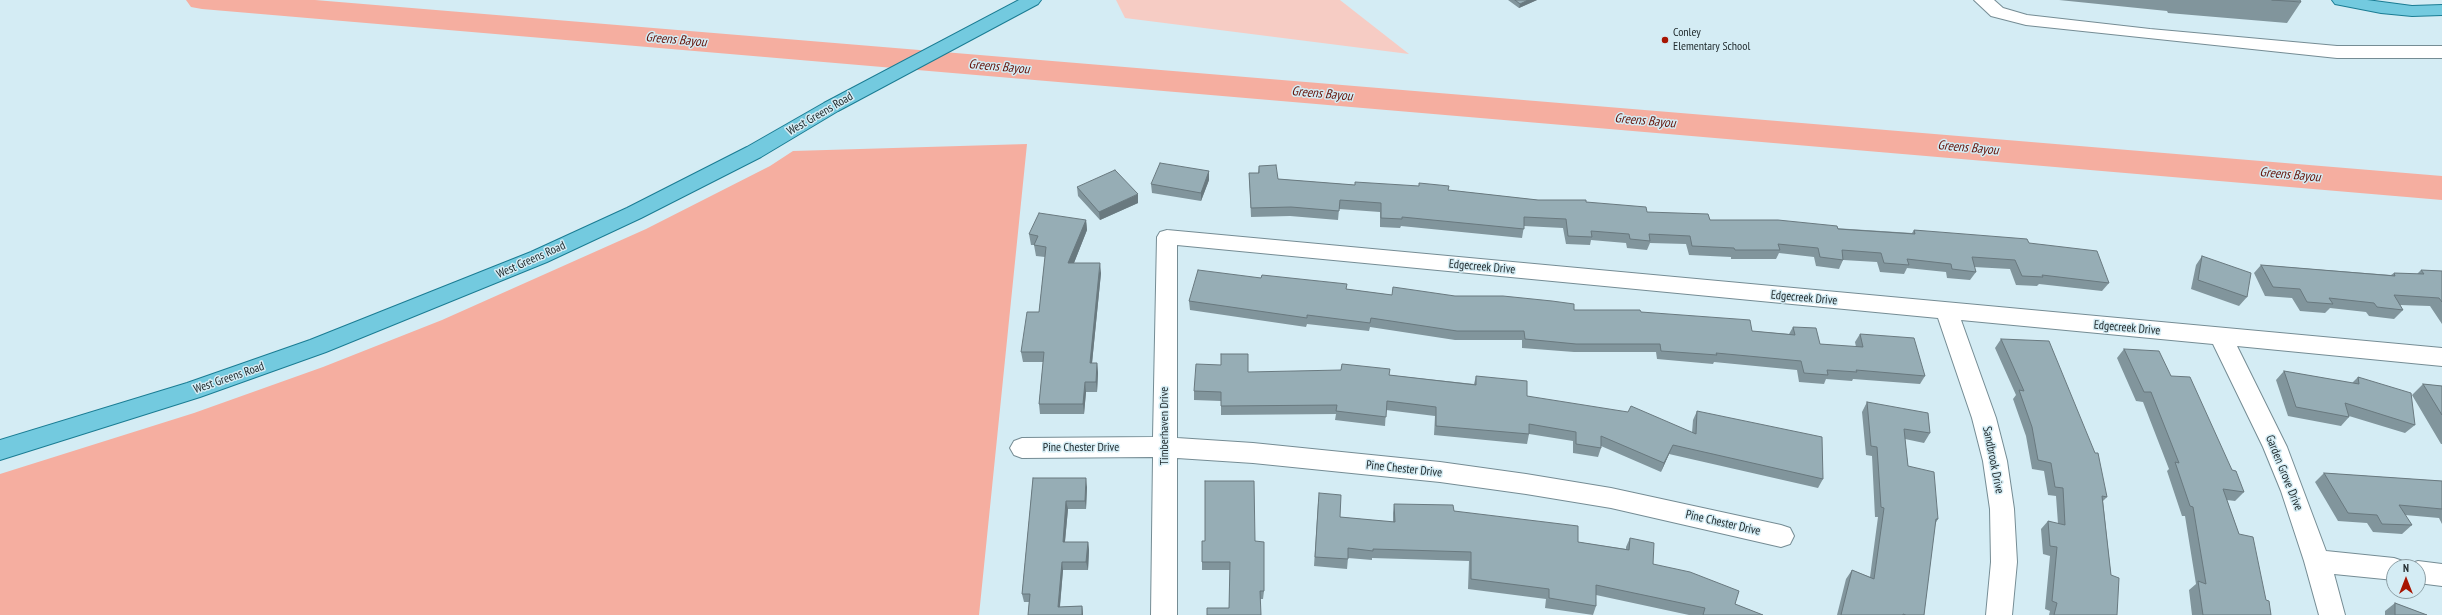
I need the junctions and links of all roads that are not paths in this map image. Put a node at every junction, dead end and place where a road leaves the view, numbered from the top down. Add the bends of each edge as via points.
1 (1032, 0) edge
2 (1983, 0) edge
3 (2341, 0) edge
4 (2442, 10) edge
5 (2442, 52) edge
6 (1167, 237) joint
7 (1948, 311) junction
8 (2221, 337) junction
9 (2442, 357) edge
10 (1165, 447) junction
11 (1022, 448) dead end
12 (0, 450) edge
13 (1781, 536) dead end
14 (2317, 561) junction
15 (2386, 568) edge
16 (2426, 573) edge
17 (2442, 575) edge
18 (1164, 615) edge
19 (1999, 615) edge
20 (2332, 615) edge

1 - 12 main road, West Greens Road via 831,107 754,152 634,213 434,301 192,391
2 - 5 street via 1997,12 2026,20 2337,52
3 - 4 main road via 2381,8
6 - 7 street, Edgecreek Drive
6 - 10 street, Timberhaven Drive
7 - 8 street, Edgecreek Drive
7 - 19 street, Sandbrook Drive via 1984,418 1995,461 2002,509 2004,562
8 - 9 street, Edgecreek Drive
8 - 14 street, Garden Grove Drive via 2275,447
10 - 11 street, Pine Chester Drive
10 - 13 street, Pine Chester Drive via 1253,453 1526,484 1611,498
10 - 18 street, Timberhaven Drive
14 - 15 street
14 - 20 street, Garden Grove Drive
16 - 17 street

